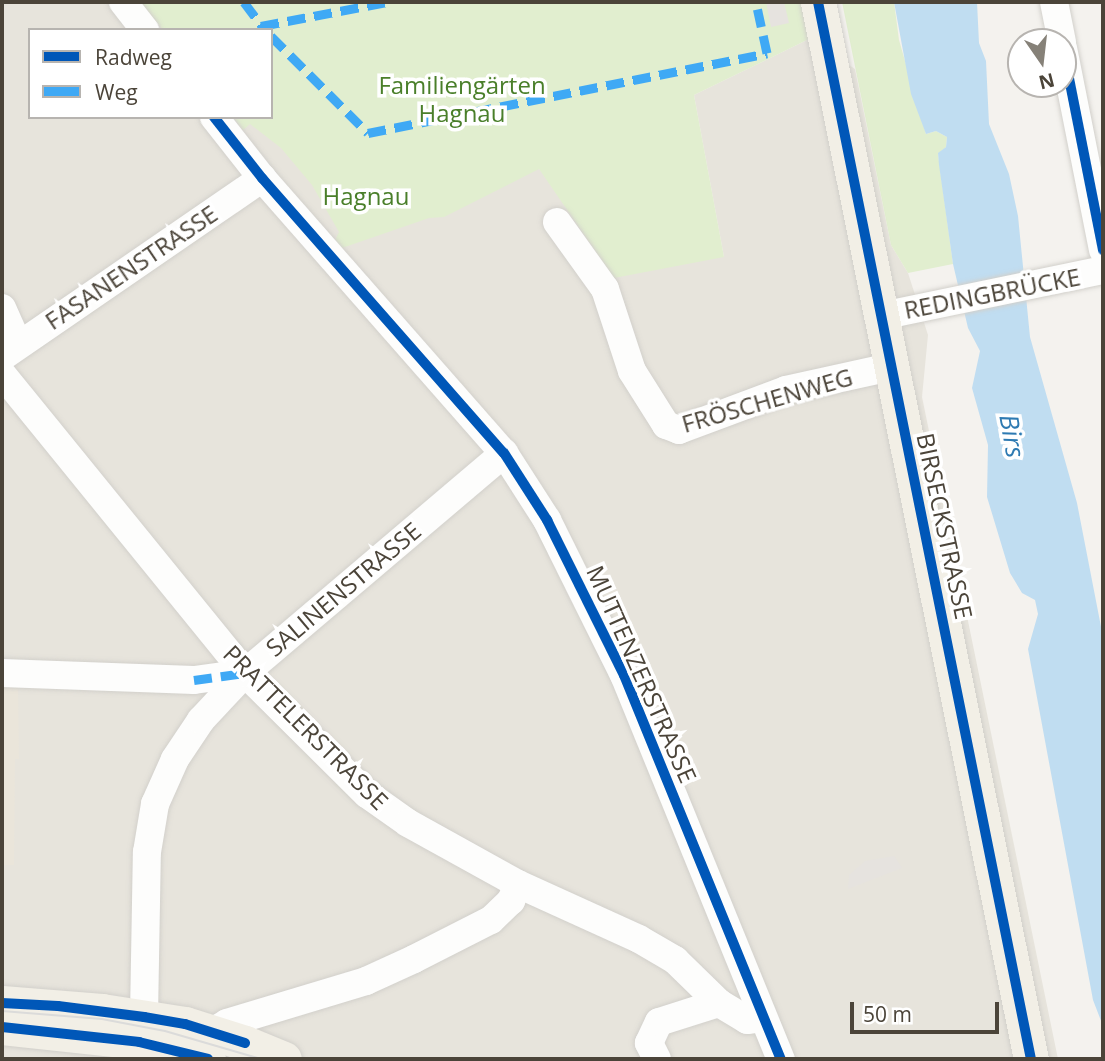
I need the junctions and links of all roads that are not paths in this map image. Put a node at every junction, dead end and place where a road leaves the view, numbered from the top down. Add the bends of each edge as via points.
1 (123, 2) edge
2 (818, 2) edge
3 (1054, 2) edge
4 (143, 28) edge
5 (1059, 28) edge
6 (1073, 98) edge
7 (216, 119) edge
8 (262, 178) junction
9 (557, 222) dead end
10 (1103, 250) edge
11 (1092, 273) edge
12 (2, 308) edge
13 (893, 313) junction
14 (10, 351) edge
15 (891, 367) junction
16 (2, 374) edge
17 (504, 453) junction
18 (2, 673) edge
19 (245, 673) junction
20 (518, 884) junction
21 (2, 1003) edge
22 (719, 1003) junction
23 (763, 1018) junction
24 (2, 1027) edge
25 (139, 1039) edge
26 (208, 1050) edge
27 (284, 1059) edge
28 (657, 1059) edge
29 (781, 1059) edge
30 (1031, 1059) edge

1 - 4 street
2 - 13 main road, BIRSECKSTRASSE
3 - 5 street
6 - 10 street
7 - 8 street, MUTTENZERSTRASSE
8 - 14 street, FASANENSTRASSE
8 - 17 street, MUTTENZERSTRASSE
9 - 15 street, FRÖSCHENWEG via 605,289 632,371 666,425 679,430 786,390
11 - 13 street, REDINGBRÜCKE
12 - 14 street
13 - 15 main road, BIRSECKSTRASSE
15 - 30 main road, BIRSECKSTRASSE
16 - 19 street, PRATTELERSTRASSE
17 - 19 street, SALINENSTRASSE
17 - 23 street, MUTTENZERSTRASSE via 547,520 624,675
18 - 19 street via 194,680
19 - 20 street, PRATTELERSTRASSE via 367,794 408,823
19 - 25 street, SALINENSTRASSE via 201,720 175,760 155,804 147,852
20 - 22 street, PRATTELERSTRASSE via 675,960
20 - 26 street via 511,901 491,920 366,981 227,1023
21 - 25 main road via 58,1006
22 - 23 street, PRATTELERSTRASSE via 747,1020
22 - 28 street via 659,1022 649,1044
23 - 29 street, MUTTENZERSTRASSE
24 - 25 main road
25 - 26 main road
26 - 27 main road

